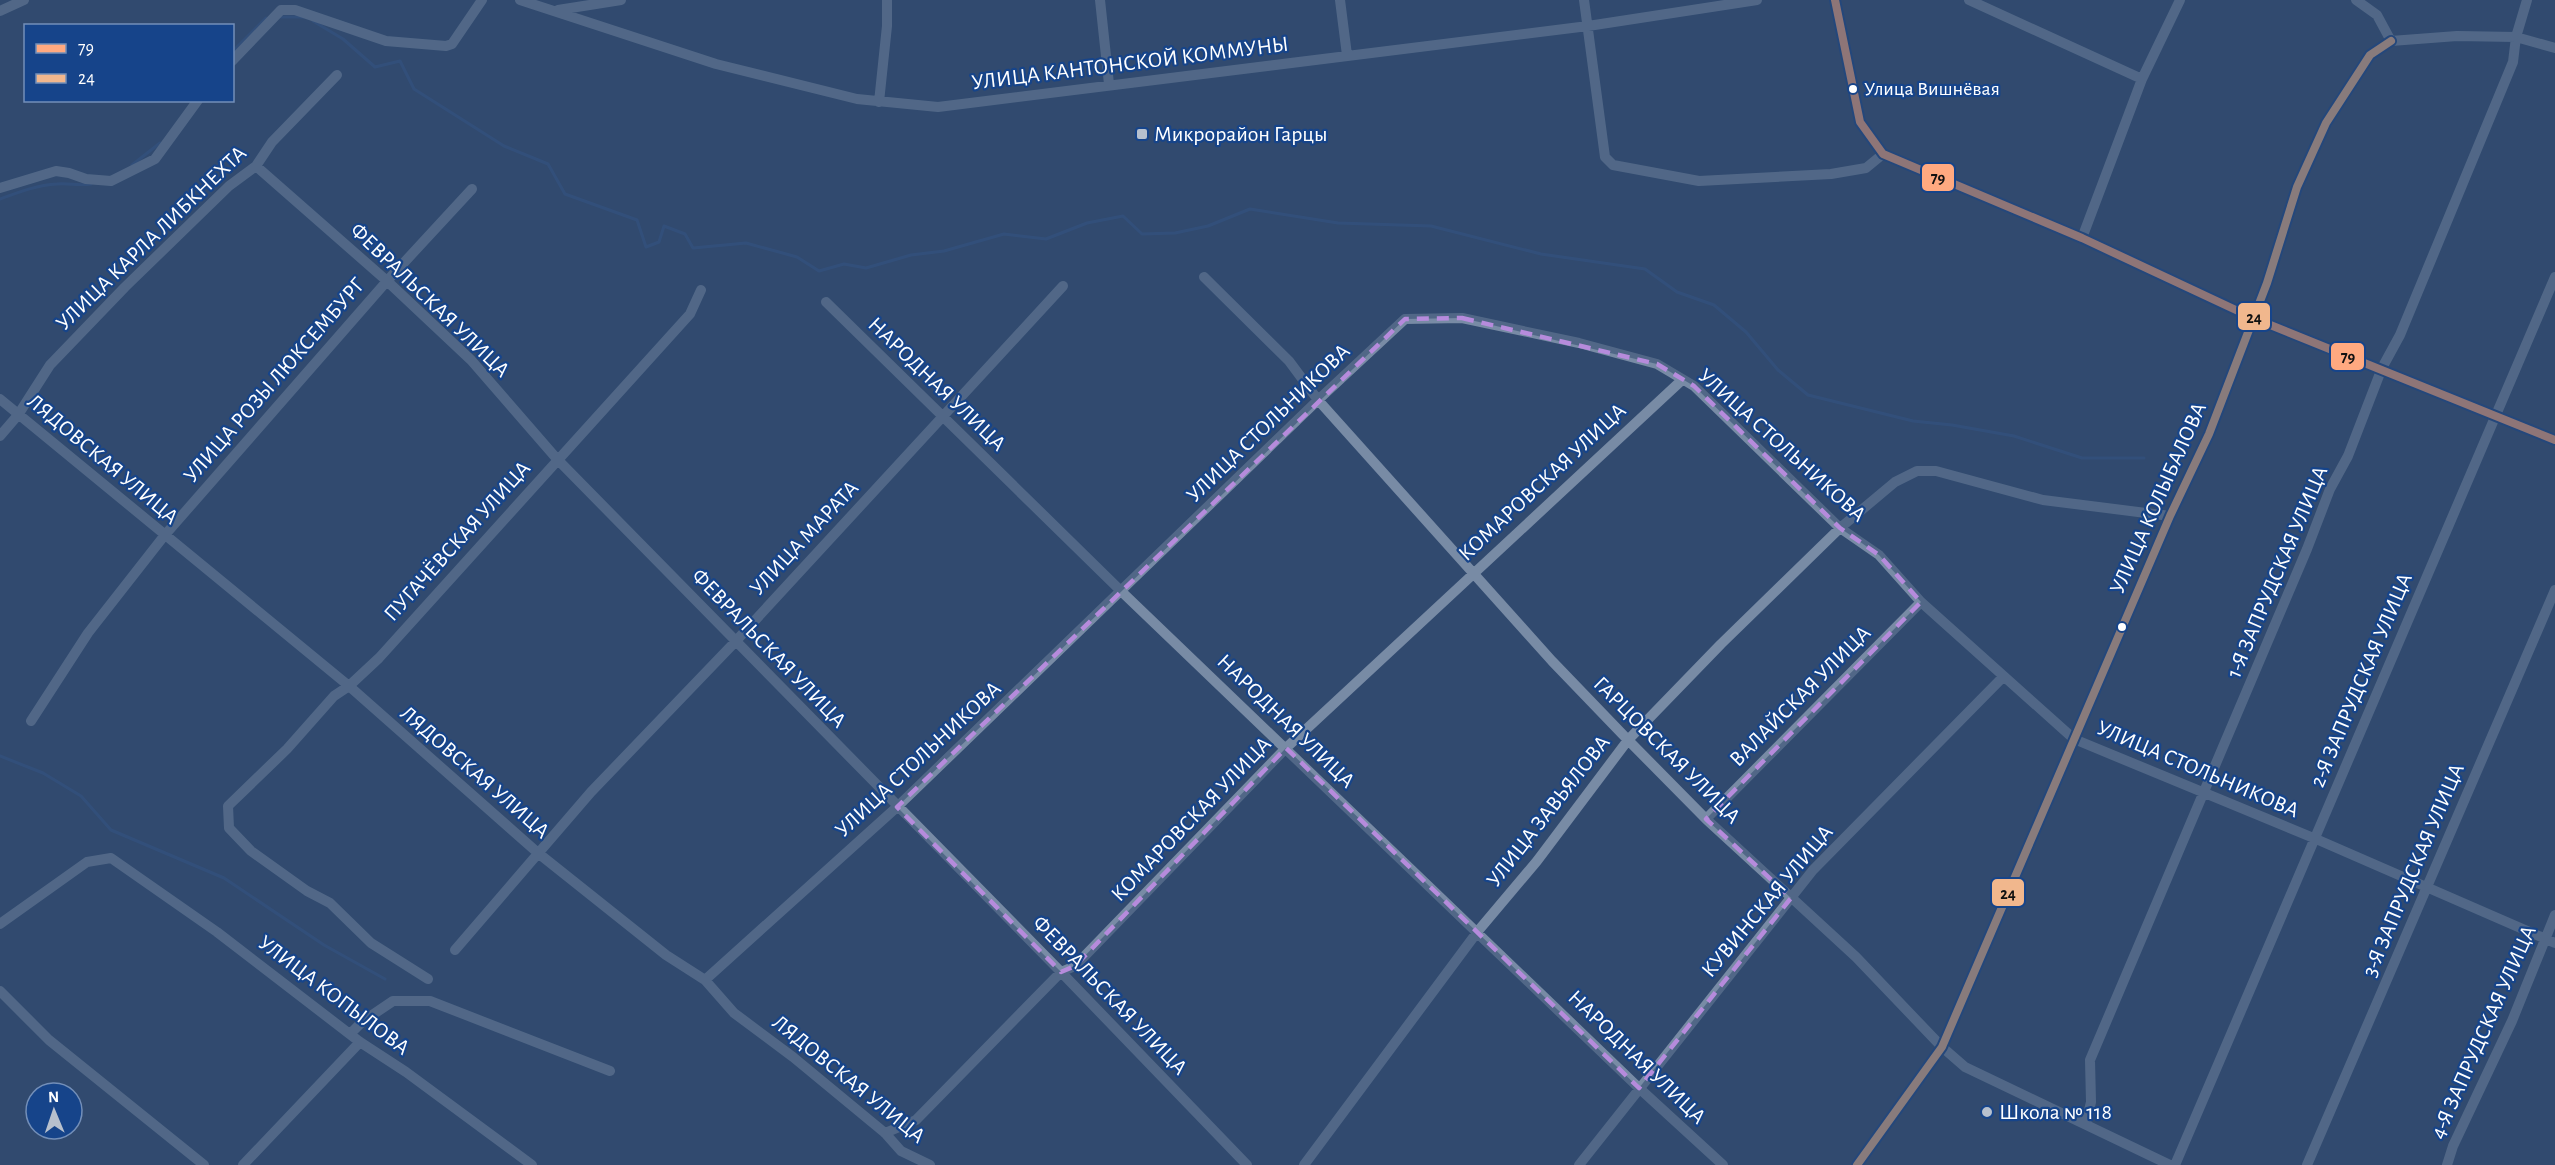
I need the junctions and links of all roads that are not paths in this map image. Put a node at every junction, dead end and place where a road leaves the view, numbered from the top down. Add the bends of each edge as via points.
1 (24, 0) edge
2 (482, 0) edge
3 (520, 0) edge
4 (621, 0) edge
5 (887, 0) edge
6 (1100, 0) edge
7 (1340, 0) edge
8 (1584, 0) edge
9 (1757, 0) edge
10 (1835, 0) edge
11 (2180, 0) edge
12 (2356, 0) edge
13 (2527, 0) edge
14 (1975, 1) edge
15 (278, 5) edge
16 (0, 11) edge
17 (555, 11) junction
18 (1588, 26) junction
19 (2516, 38) junction
20 (2391, 41) junction
21 (2555, 48) edge
22 (1347, 55) junction
23 (234, 59) edge
24 (337, 75) dead end
25 (2142, 79) junction
26 (1109, 84) junction
27 (197, 102) edge
28 (879, 102) junction
29 (1883, 154) junction
30 (256, 166) junction
31 (0, 188) edge
32 (472, 189) dead end
33 (2082, 238) junction
34 (1204, 277) dead end
35 (2555, 277) edge
36 (387, 280) junction
37 (1063, 286) dead end
38 (701, 290) dead end
39 (826, 302) dead end
40 (2253, 318) junction
41 (2382, 368) junction
42 (1682, 380) junction
43 (0, 399) edge
44 (1318, 400) junction
45 (18, 415) junction
46 (2494, 415) junction
47 (942, 416) junction
48 (0, 436) edge
49 (2555, 440) edge
50 (556, 459) junction
51 (2170, 516) junction
52 (1840, 528) junction
53 (164, 536) junction
54 (1474, 572) junction
55 (2555, 590) edge
56 (1122, 591) junction
57 (1921, 602) junction
58 (735, 642) junction
59 (2003, 677) junction
60 (349, 686) junction
61 (30, 721) dead end
62 (2074, 739) junction
63 (1628, 740) junction
64 (1286, 748) junction
65 (2204, 792) junction
66 (897, 807) junction
67 (1706, 819) junction
68 (2316, 839) junction
69 (538, 853) junction
70 (2426, 887) junction
71 (1791, 898) junction
72 (2555, 915) edge
73 (0, 924) edge
74 (1478, 931) junction
75 (2550, 941) edge
76 (455, 950) dead end
77 (1061, 972) junction
78 (428, 979) dead end
79 (705, 980) junction
80 (0, 992) edge
81 (350, 1034) junction
82 (360, 1042) junction
83 (1942, 1047) junction
84 (610, 1071) dead end
85 (1639, 1088) junction
86 (2086, 1123) junction
87 (885, 1133) junction
88 (204, 1165) edge
89 (243, 1165) edge
90 (532, 1165) edge
91 (930, 1165) edge
92 (1247, 1165) edge
93 (1304, 1165) edge
94 (1579, 1165) edge
95 (1723, 1165) edge
96 (1857, 1165) edge
97 (2170, 1165) edge
98 (2175, 1165) edge
99 (2307, 1165) edge
100 (2447, 1165) edge

1 - 16 street
2 - 15 street via 452,44 446,46 386,41
3 - 17 street, УЛИЦА КАНТОНСКОЙ КОММУНЫ
4 - 17 street
5 - 28 street
6 - 26 street
7 - 22 street
8 - 18 street
9 - 18 street, УЛИЦА КАНТОНСКОЙ КОММУНЫ
10 - 29 street via 1860,122
11 - 25 street
12 - 20 street via 2377,15
13 - 19 street, 1-Я ЗАПРУДСКАЯ УЛИЦА
14 - 25 street
15 - 23 street via 269,21
17 - 28 street, УЛИЦА КАНТОНСКОЙ КОММУНЫ via 716,64
18 - 22 street, УЛИЦА КАНТОНСКОЙ КОММУНЫ
18 - 29 street via 1605,157 1613,165 1699,181 1831,174 1866,168
19 - 20 street via 2457,36
19 - 21 street
19 - 41 street, 1-Я ЗАПРУДСКАЯ УЛИЦА via 2514,62 2400,335
20 - 40 street, УЛИЦА КОЛЫБАЛОВА via 2370,55 2326,123 2297,187
22 - 26 street, УЛИЦА КАНТОНСКОЙ КОММУНЫ
24 - 30 street, УЛИЦА КАРЛА ЛИБКНЕХТА via 272,142
25 - 33 street
26 - 28 street, УЛИЦА КАНТОНСКОЙ КОММУНЫ via 938,107
27 - 31 street via 155,159 111,181 56,171
29 - 33 street
30 - 36 street, ФЕВРАЛЬСКАЯ УЛИЦА
30 - 45 street, УЛИЦА КАРЛА ЛИБКНЕХТА via 229,186 50,364
32 - 36 street, УЛИЦА РОЗЫ ЛЮКСЕМБУРГ
33 - 40 street
34 - 44 street, ГАРЦОВСКАЯ УЛИЦА via 1288,361
35 - 46 street, 2-Я ЗАПРУДСКАЯ УЛИЦА
36 - 50 street, ФЕВРАЛЬСКАЯ УЛИЦА via 471,360
36 - 53 street, УЛИЦА РОЗЫ ЛЮКСЕМБУРГ
37 - 47 street, УЛИЦА МАРАТА
38 - 50 street, ПУГАЧЁВСКАЯ УЛИЦА via 690,314
39 - 47 street, НАРОДНАЯ УЛИЦА
40 - 41 street
40 - 51 street, УЛИЦА КОЛЫБАЛОВА via 2210,434
41 - 46 street
41 - 65 street, 1-Я ЗАПРУДСКАЯ УЛИЦА
42 - 44 street, УЛИЦА СТОЛЬНИКОВА via 1657,364 1579,343 1462,318 1405,319
42 - 52 street, УЛИЦА СТОЛЬНИКОВА via 1694,386
42 - 54 street, КОМАРОВСКАЯ УЛИЦА
43 - 45 street, ЛЯДОВСКАЯ УЛИЦА
44 - 54 street, ГАРЦОВСКАЯ УЛИЦА
44 - 56 street, УЛИЦА СТОЛЬНИКОВА
45 - 48 street, УЛИЦА КАРЛА ЛИБКНЕХТА
45 - 53 street, ЛЯДОВСКАЯ УЛИЦА
46 - 49 street
46 - 68 street, 2-Я ЗАПРУДСКАЯ УЛИЦА
47 - 56 street, НАРОДНАЯ УЛИЦА
47 - 58 street, УЛИЦА МАРАТА
50 - 58 street, ФЕВРАЛЬСКАЯ УЛИЦА
50 - 60 street, ПУГАЧЁВСКАЯ УЛИЦА via 379,658
51 - 52 street, УЛИЦА ЗАВЬЯЛОВА via 2043,500 1936,471 1917,471 1895,482
51 - 62 street, УЛИЦА КОЛЫБАЛОВА
52 - 57 street, УЛИЦА СТОЛЬНИКОВА via 1879,555
52 - 63 street, УЛИЦА ЗАВЬЯЛОВА
53 - 60 street, ЛЯДОВСКАЯ УЛИЦА
53 - 61 street, УЛИЦА РОЗЫ ЛЮКСЕМБУРГ via 88,633
54 - 63 street, ГАРЦОВСКАЯ УЛИЦА
54 - 64 street, КОМАРОВСКАЯ УЛИЦА
55 - 70 street, 3-Я ЗАПРУДСКАЯ УЛИЦА
56 - 64 street, НАРОДНАЯ УЛИЦА
56 - 66 street, УЛИЦА СТОЛЬНИКОВА
57 - 59 street, УЛИЦА СТОЛЬНИКОВА
57 - 67 street, ВАЛАЙСКАЯ УЛИЦА
58 - 66 street, ФЕВРАЛЬСКАЯ УЛИЦА
58 - 69 street, УЛИЦА МАРАТА
59 - 62 street, УЛИЦА СТОЛЬНИКОВА
59 - 71 street, КУВИНСКАЯ УЛИЦА via 1813,870
60 - 69 street, ЛЯДОВСКАЯ УЛИЦА
60 - 78 street, ПУГАЧЁВСКАЯ УЛИЦА via 334,696 228,806 230,828 251,851 330,903 371,943
62 - 65 street, УЛИЦА СТОЛЬНИКОВА
62 - 83 street, УЛИЦА КОЛЫБАЛОВА
63 - 67 street, ГАРЦОВСКАЯ УЛИЦА
63 - 74 street, УЛИЦА ЗАВЬЯЛОВА via 1537,861
64 - 74 street, НАРОДНАЯ УЛИЦА
64 - 77 street, КОМАРОВСКАЯ УЛИЦА via 1076,966
65 - 68 street, УЛИЦА СТОЛЬНИКОВА
65 - 86 street, 1-Я ЗАПРУДСКАЯ УЛИЦА via 2090,1060 2091,1102
66 - 77 street, ФЕВРАЛЬСКАЯ УЛИЦА
66 - 79 street, УЛИЦА СТОЛЬНИКОВА
67 - 71 street, ГАРЦОВСКАЯ УЛИЦА
68 - 70 street, УЛИЦА СТОЛЬНИКОВА
68 - 98 street, 2-Я ЗАПРУДСКАЯ УЛИЦА
69 - 76 street, УЛИЦА МАРАТА
69 - 79 street, ЛЯДОВСКАЯ УЛИЦА via 666,955
70 - 75 street, УЛИЦА СТОЛЬНИКОВА
70 - 99 street, 3-Я ЗАПРУДСКАЯ УЛИЦА
71 - 83 street, ГАРЦОВСКАЯ УЛИЦА via 1856,957
71 - 85 street, КУВИНСКАЯ УЛИЦА
72 - 75 street, 4-Я ЗАПРУДСКАЯ УЛИЦА
73 - 81 street, УЛИЦА КОПЫЛОВА via 87,862 111,858 218,932
74 - 85 street, НАРОДНАЯ УЛИЦА
74 - 93 street, УЛИЦА ЗАВЬЯЛОВА
75 - 100 street, 4-Я ЗАПРУДСКАЯ УЛИЦА
77 - 87 street, КОМАРОВСКАЯ УЛИЦА via 916,1120
77 - 92 street, ФЕВРАЛЬСКАЯ УЛИЦА
79 - 87 street, ЛЯДОВСКАЯ УЛИЦА via 734,1013
80 - 88 street via 49,1040
81 - 82 street, УЛИЦА КОПЫЛОВА
81 - 84 street via 393,1001 430,1002
82 - 89 street
82 - 90 street, УЛИЦА КОПЫЛОВА
83 - 86 street, ГАРЦОВСКАЯ УЛИЦА via 1965,1067
83 - 96 street, УЛИЦА КОЛЫБАЛОВА
85 - 94 street, КУВИНСКАЯ УЛИЦА
85 - 95 street, НАРОДНАЯ УЛИЦА
86 - 97 street, ГАРЦОВСКАЯ УЛИЦА
87 - 91 street, ЛЯДОВСКАЯ УЛИЦА via 901,1151

